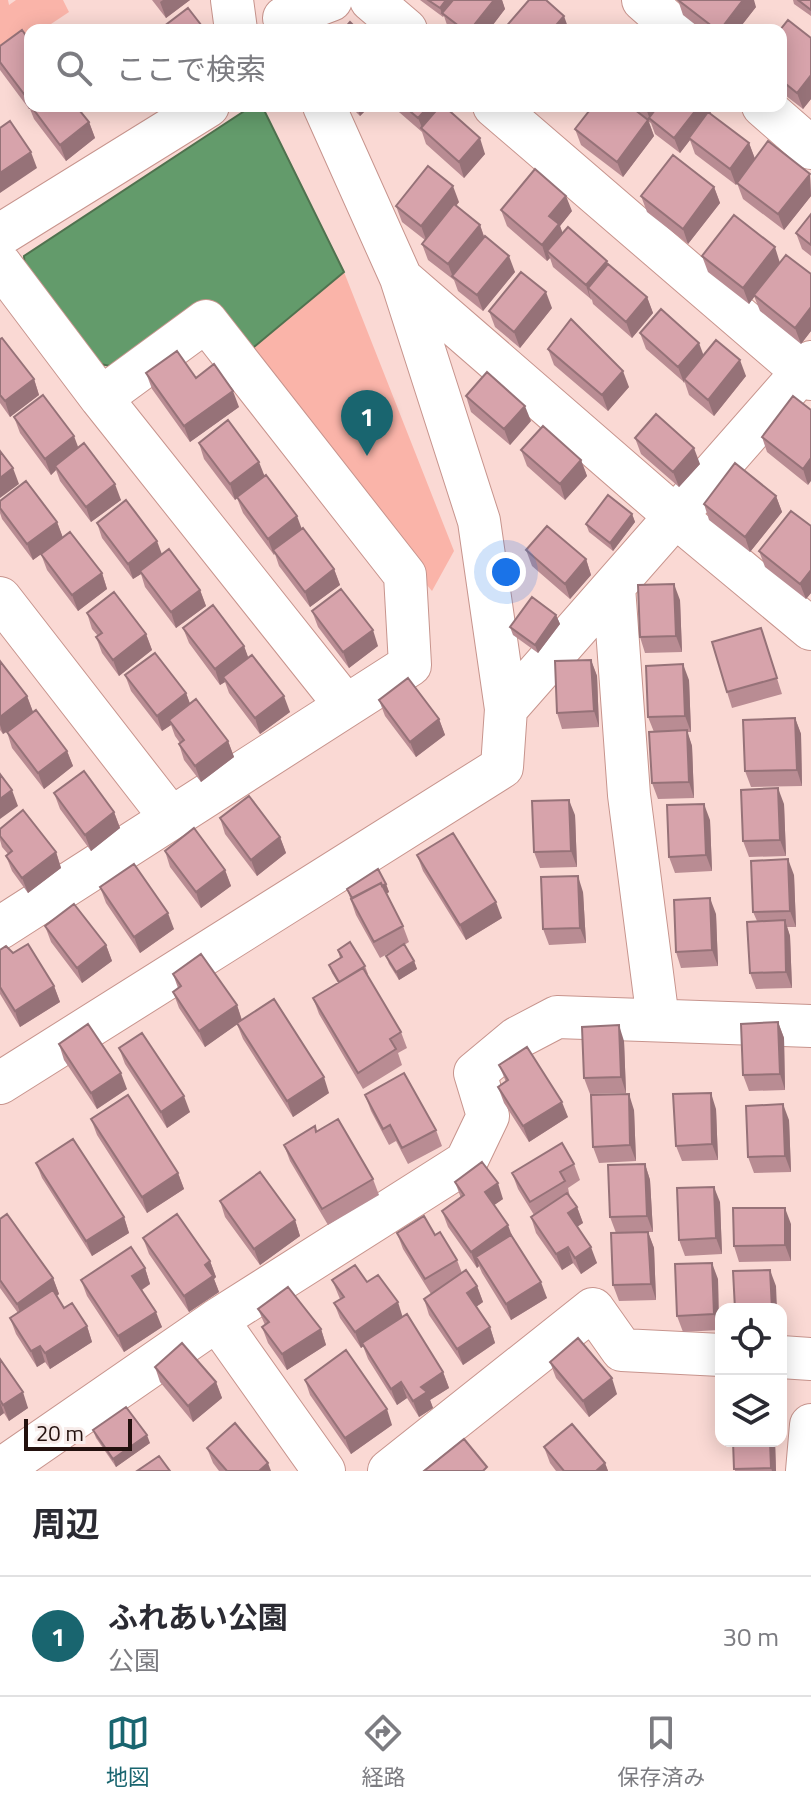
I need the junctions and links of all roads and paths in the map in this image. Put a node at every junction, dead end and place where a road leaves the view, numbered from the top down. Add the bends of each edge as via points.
1 (232, 0) edge
2 (331, 0) edge
3 (371, 0) edge
4 (643, 0) edge
5 (283, 16) edge
6 (235, 24) edge
7 (399, 24) edge
8 (670, 24) edge
9 (198, 112) edge
10 (327, 112) edge
11 (501, 112) edge
12 (770, 112) edge
13 (811, 148) edge
14 (0, 235) edge
15 (0, 264) edge
16 (401, 278) junction
17 (808, 371) edge
18 (101, 398) junction
19 (675, 516) junction
20 (614, 587) junction
21 (0, 598) edge
22 (811, 629) edge
23 (346, 706) junction
24 (506, 709) junction
25 (171, 818) junction
26 (0, 927) edge
27 (658, 1020) junction
28 (811, 1026) edge
29 (0, 1083) edge
30 (217, 1320) junction
31 (715, 1355) edge
32 (787, 1357) edge
33 (811, 1359) edge
34 (811, 1425) edge
35 (28, 1463) edge
36 (324, 1471) edge
37 (389, 1471) edge
38 (807, 1471) edge

1 - 6 street
2 - 5 street
3 - 7 street
4 - 8 street
9 - 14 street
10 - 16 street
11 - 17 street
12 - 13 street
15 - 18 street
16 - 19 street
16 - 24 street via 479,521
17 - 19 street
18 - 23 street
18 - 23 street via 206,321 405,575 410,665
19 - 20 street
19 - 22 street
20 - 24 street
20 - 27 street via 629,795
21 - 25 street
23 - 25 street
24 - 29 street via 502,767
25 - 26 street
27 - 28 street
27 - 30 street via 557,1017 517,1038 475,1073 488,1116 466,1162
30 - 35 street
30 - 36 street
31 - 37 street via 622,1350 593,1309
32 - 33 street
34 - 38 street

